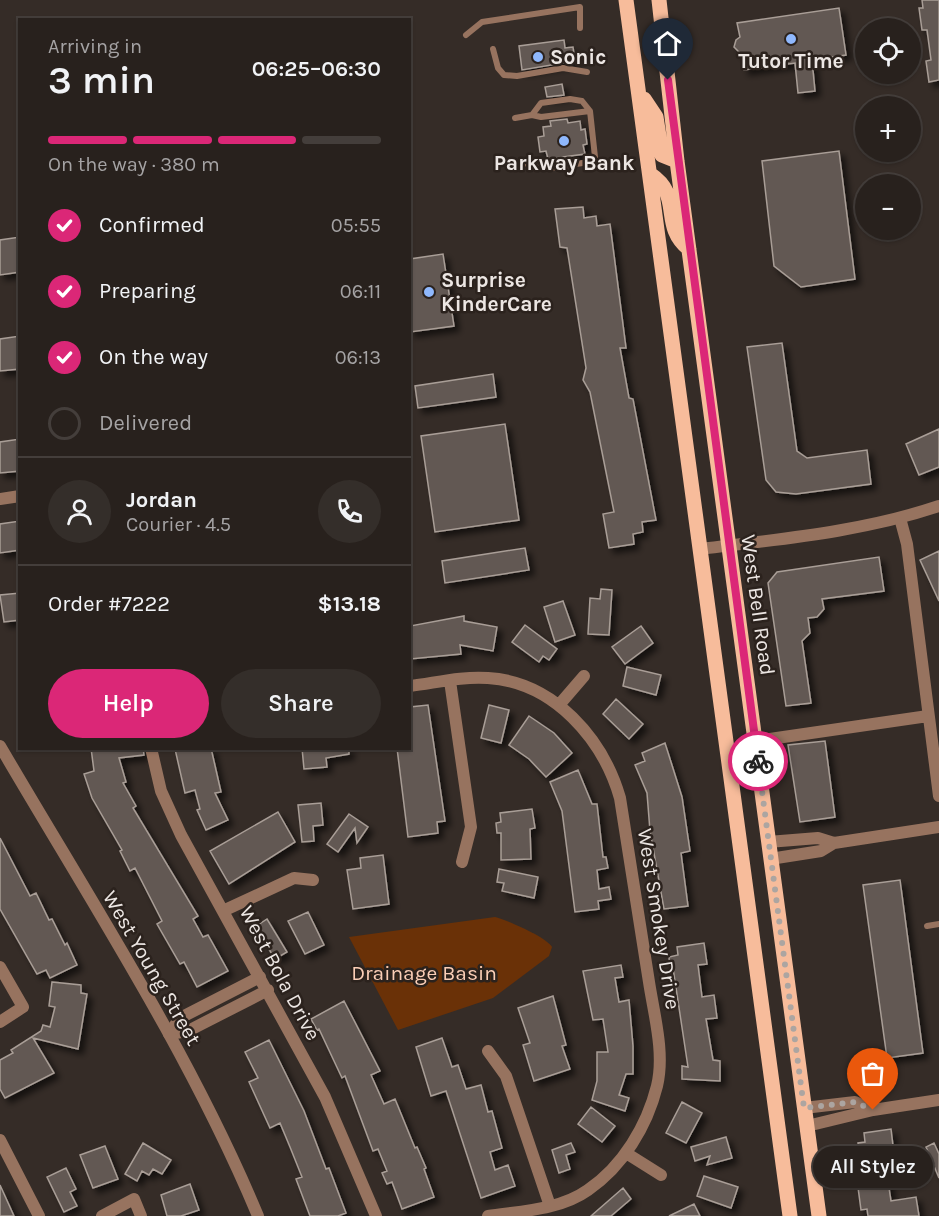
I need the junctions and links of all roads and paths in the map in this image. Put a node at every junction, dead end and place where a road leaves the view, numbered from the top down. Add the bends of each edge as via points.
1 (626, 0) edge
2 (659, 0) edge
3 (580, 28) dead end
4 (466, 35) dead end
5 (493, 49) dead end
6 (587, 72) dead end
7 (640, 94) junction
8 (590, 111) junction
9 (532, 115) junction
10 (515, 118) dead end
11 (677, 161) junction
12 (521, 162) dead end
13 (650, 174) junction
14 (689, 249) junction
15 (18, 496) edge
16 (0, 499) edge
17 (939, 506) edge
18 (900, 518) junction
19 (729, 546) junction
20 (700, 549) junction
21 (584, 676) dead end
22 (450, 681) junction
23 (411, 686) edge
24 (559, 705) junction
25 (928, 716) junction
26 (756, 741) junction
27 (0, 746) edge
28 (151, 750) edge
29 (939, 796) edge
30 (939, 828) edge
31 (768, 842) junction
32 (834, 843) junction
33 (770, 859) junction
34 (462, 862) dead end
35 (313, 880) dead end
36 (225, 910) junction
37 (939, 924) edge
38 (927, 926) dead end
39 (0, 967) edge
40 (260, 977) junction
41 (268, 990) junction
42 (0, 1022) edge
43 (169, 1034) junction
44 (488, 1051) dead end
45 (939, 1100) edge
46 (804, 1108) junction
47 (873, 1110) junction
48 (807, 1126) junction
49 (0, 1140) edge
50 (626, 1153) junction
51 (661, 1175) dead end
52 (550, 1206) junction
53 (39, 1216) edge
54 (102, 1216) edge
55 (141, 1216) edge
56 (258, 1216) edge
57 (376, 1216) edge
58 (488, 1216) edge
59 (790, 1216) edge
60 (819, 1216) edge

1 - 7 main road
2 - 11 main road, West Bell Road
3 - 4 lane via 580,7 482,22
5 - 6 lane via 504,75 563,68
7 - 11 main road via 656,117 662,155
7 - 13 main road
8 - 9 lane
8 - 9 lane via 582,101 570,99 541,103
8 - 12 lane via 595,157 590,162 544,169
9 - 10 lane
11 - 14 main road, West Bell Road
13 - 14 main road via 665,185 676,236
13 - 20 main road
14 - 19 main road, West Bell Road
15 - 16 street
17 - 18 street
18 - 19 street
18 - 25 street via 907,544
19 - 20 street
19 - 26 main road, West Bell Road
20 - 59 main road
21 - 24 street
22 - 23 street, West Smokey Drive
22 - 24 street, West Smokey Drive via 489,678 531,690
22 - 34 street via 471,827
24 - 50 street, West Smokey Drive via 584,728 608,762 615,780 654,1018 658,1084 644,1123
25 - 26 street
25 - 29 street
26 - 31 main road, West Bell Road
27 - 43 street, West Young Street
28 - 36 street, West Bola Drive via 161,791 181,835
30 - 32 street
31 - 32 street via 818,838
31 - 33 main road, West Bell Road
32 - 33 street via 821,851
33 - 46 main road, West Bell Road
35 - 36 street via 294,878
36 - 40 street, West Bola Drive
37 - 38 lane
39 - 42 street via 22,1007
40 - 41 street, West Bola Drive
40 - 43 street via 180,1018
41 - 43 street via 188,1031
41 - 57 street, West Bola Drive via 325,1097
43 - 56 street, West Young Street via 212,1114
44 - 52 street via 506,1076
45 - 47 street
46 - 47 street via 855,1102
46 - 48 main road, West Bell Road
47 - 48 street
48 - 60 main road, West Bell Road
49 - 53 street
50 - 51 street
50 - 52 street, West Smokey Drive via 587,1191
52 - 58 street, West Smokey Drive
54 - 55 street via 134,1199

